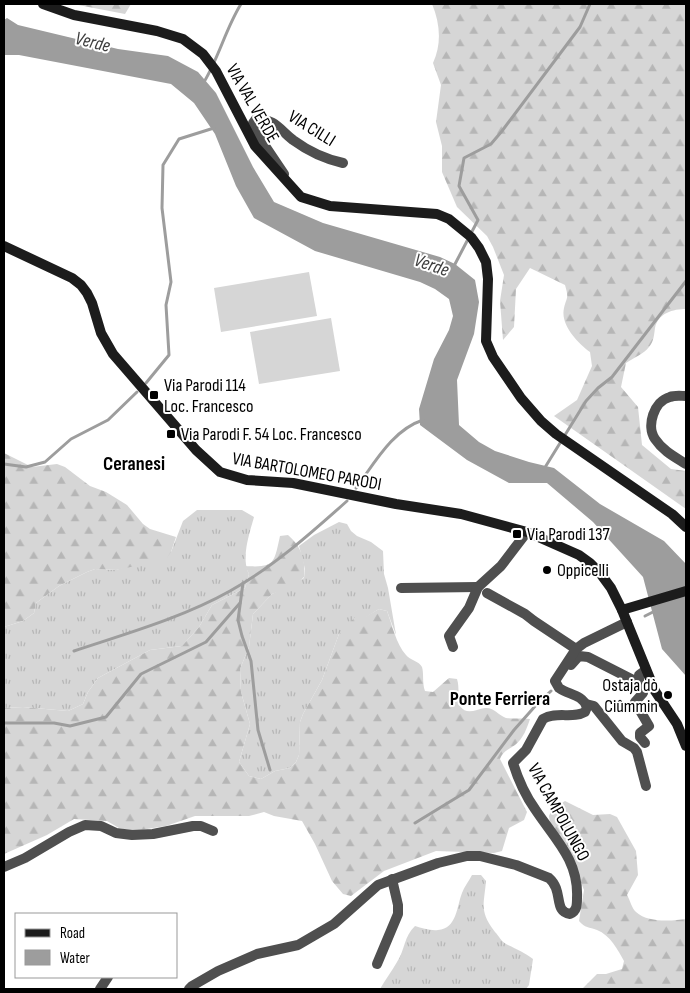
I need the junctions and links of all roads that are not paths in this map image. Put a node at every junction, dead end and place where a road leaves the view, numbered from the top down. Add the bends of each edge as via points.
1 (43, 4) edge
2 (343, 163) dead end
3 (292, 188) junction
4 (4, 246) edge
5 (686, 396) edge
6 (686, 464) edge
7 (686, 527) edge
8 (527, 532) junction
9 (401, 588) dead end
10 (483, 590) junction
11 (686, 591) edge
12 (622, 610) junction
13 (626, 622) junction
14 (453, 647) dead end
15 (576, 649) junction
16 (646, 670) junction
17 (562, 671) junction
18 (639, 683) junction
19 (586, 704) junction
20 (683, 728) edge
21 (645, 743) dead end
22 (686, 746) edge
23 (646, 786) dead end
24 (212, 831) dead end
25 (4, 867) edge
26 (392, 879) junction
27 (377, 964) dead end
28 (107, 978) edge
29 (100, 989) edge
30 (189, 989) edge

1 - 3 main road, VIA VAL VERDE via 74,15 183,39 203,54 216,71 255,146
2 - 3 street, VIA CILLI via 324,158 266,119 256,119 253,128
3 - 7 main road, VIA VAL VERDE via 300,197 330,206 430,213 449,219 471,237 486,262 486,341 521,398 556,434
4 - 8 main road, VIA BARTOLOMEO PARODI via 81,285 113,354 196,450 220,472 247,480 293,483 461,514
5 - 6 street via 669,397 657,406 651,422 654,438 665,451
8 - 10 street
8 - 12 main road, VIA BARTOLOMEO PARODI via 580,555 590,563 607,582
9 - 10 street
10 - 14 street via 449,636
10 - 15 street
11 - 12 main road
12 - 13 main road, VIA BARTOLOMEO PARODI
13 - 15 street
13 - 16 main road, VIA BARTOLOMEO PARODI
15 - 17 street
16 - 18 street via 639,675
16 - 20 main road, VIA BARTOLOMEO PARODI via 656,691
17 - 18 street via 565,672 582,656
17 - 19 street via 556,686 580,697
18 - 21 street via 643,692 635,702 649,726 640,733
19 - 23 street via 594,706 622,742 637,752
19 - 26 street, VIA CAMPOLUNGO via 587,710 582,714 554,715 543,719 526,750 514,763 534,809 573,867 577,891 574,912 570,914 560,908 558,891 549,878 480,856 453,859
20 - 22 main road, VIA BARTOLOMEO PARODI
24 - 25 street via 193,826 132,836 101,826 85,825
26 - 27 street via 398,914
26 - 30 street, VIA CAMPOLUNGO via 378,885 334,924 298,945 242,960
28 - 29 street

